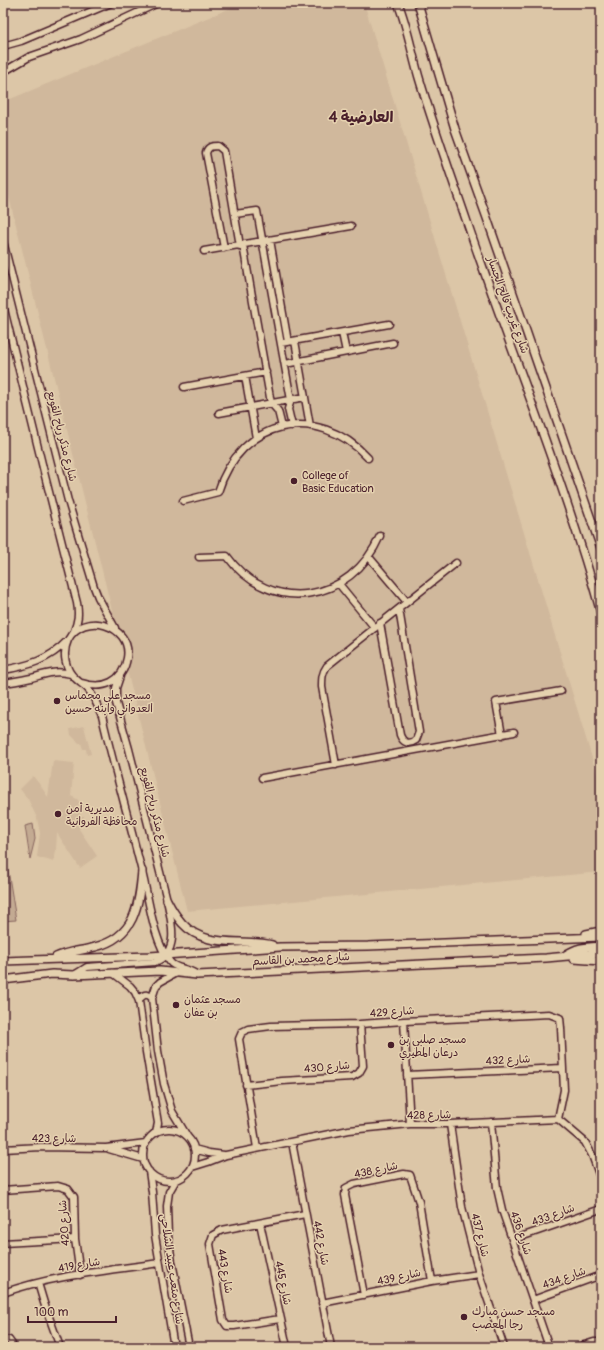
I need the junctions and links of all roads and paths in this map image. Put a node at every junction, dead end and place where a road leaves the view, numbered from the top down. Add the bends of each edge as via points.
1 (111, 3) edge
2 (158, 3) edge
3 (398, 3) edge
4 (418, 3) edge
5 (3, 46) edge
6 (3, 72) edge
7 (235, 214) junction
8 (351, 226) dead end
9 (270, 240) junction
10 (3, 241) edge
11 (262, 242) junction
12 (242, 245) junction
13 (224, 248) junction
14 (204, 251) dead end
15 (3, 305) edge
16 (389, 324) dead end
17 (342, 333) junction
18 (295, 341) junction
19 (288, 342) junction
20 (281, 343) junction
21 (393, 343) dead end
22 (346, 352) junction
23 (299, 361) junction
24 (285, 364) junction
25 (266, 372) junction
26 (245, 376) junction
27 (184, 387) dead end
28 (305, 397) junction
29 (291, 400) junction
30 (271, 403) junction
31 (251, 407) junction
32 (219, 413) dead end
33 (292, 426) junction
34 (310, 426) junction
35 (282, 427) junction
36 (256, 438) junction
37 (368, 458) dead end
38 (183, 501) dead end
39 (380, 536) dead end
40 (601, 548) edge
41 (200, 557) dead end
42 (369, 557) junction
43 (456, 563) dead end
44 (339, 584) junction
45 (407, 602) junction
46 (398, 609) junction
47 (601, 613) edge
48 (380, 623) junction
49 (375, 628) junction
50 (116, 630) junction
51 (73, 634) junction
52 (68, 640) junction
53 (3, 670) edge
54 (71, 674) junction
55 (121, 675) junction
56 (82, 683) junction
57 (3, 684) edge
58 (561, 691) dead end
59 (514, 732) dead end
60 (502, 735) junction
61 (413, 742) junction
62 (414, 750) junction
63 (336, 764) junction
64 (262, 778) dead end
65 (142, 872) junction
66 (167, 900) junction
67 (601, 930) edge
68 (601, 937) edge
69 (568, 939) junction
70 (601, 946) edge
71 (280, 947) junction
72 (601, 953) edge
73 (165, 954) junction
74 (564, 956) junction
75 (546, 958) junction
76 (51, 959) junction
77 (3, 961) edge
78 (601, 961) edge
79 (113, 973) junction
80 (176, 973) junction
81 (74, 975) junction
82 (197, 975) junction
83 (3, 980) edge
84 (152, 998) junction
85 (139, 1001) junction
86 (404, 1021) junction
87 (360, 1024) junction
88 (562, 1068) junction
89 (407, 1075) junction
90 (246, 1085) junction
91 (558, 1119) junction
92 (491, 1122) junction
93 (410, 1124) junction
94 (450, 1124) junction
95 (156, 1132) junction
96 (186, 1136) junction
97 (292, 1142) junction
98 (146, 1143) junction
99 (106, 1148) junction
100 (257, 1148) junction
101 (3, 1149) edge
102 (194, 1149) junction
103 (226, 1155) junction
104 (144, 1159) junction
105 (192, 1167) junction
106 (149, 1171) junction
107 (176, 1180) junction
108 (601, 1180) edge
109 (3, 1190) edge
110 (601, 1209) edge
111 (305, 1214) junction
112 (260, 1223) junction
113 (75, 1239) junction
114 (512, 1240) junction
115 (3, 1243) edge
116 (159, 1263) junction
117 (80, 1274) junction
118 (479, 1274) junction
119 (601, 1275) edge
120 (432, 1281) junction
121 (38, 1283) junction
122 (3, 1293) edge
123 (364, 1295) junction
124 (533, 1300) junction
125 (322, 1303) junction
126 (280, 1319) junction
127 (3, 1339) edge
128 (601, 1342) edge
129 (14, 1347) edge
130 (60, 1347) edge
131 (174, 1347) edge
132 (189, 1347) edge
133 (287, 1347) edge
134 (331, 1347) edge
135 (504, 1347) edge
136 (549, 1347) edge
137 (578, 1347) edge

1 - 5 street via 21,41
2 - 6 street via 81,39 29,57
3 - 47 main road, شارع غريب فالح الجسار via 419,80 467,224 584,552
4 - 40 main road, شارع غريب فالح الجسار via 455,129
7 - 11 street via 257,211
7 - 12 street
7 - 13 street via 224,151 218,146 212,146 206,153
8 - 9 street
9 - 11 street
9 - 19 street
10 - 50 street, شارع مذكر رباح القوبع via 76,530 98,598
11 - 12 street
11 - 20 street
12 - 13 street
12 - 25 street
13 - 14 street
15 - 51 street via 78,603 78,621
16 - 17 street
17 - 18 street
17 - 22 street
18 - 19 street
18 - 23 street
19 - 20 street
20 - 24 street
21 - 22 street
22 - 23 street
23 - 24 street
23 - 28 street
24 - 29 street
25 - 26 street
25 - 30 street
26 - 27 street
26 - 31 street
28 - 29 street
28 - 34 street
29 - 30 street
29 - 33 street via 288,409
30 - 31 street
30 - 35 street via 278,411
31 - 32 street
31 - 36 street
33 - 34 street
33 - 35 street
34 - 37 street via 324,428 344,437
35 - 36 street
36 - 38 street via 237,454 228,466 218,492
39 - 42 street
41 - 44 street via 227,556 248,578 283,593 308,594
42 - 44 street via 357,571
42 - 45 street
43 - 45 street
44 - 49 street
45 - 46 street
46 - 48 street
46 - 61 street via 419,732
48 - 49 street
48 - 61 street via 400,735 405,742
49 - 63 street via 323,672 322,687
50 - 51 street via 94,623 79,628
50 - 55 street via 127,646 126,666
51 - 52 street
52 - 53 street via 54,653 37,662
52 - 54 street via 65,658
54 - 56 street
54 - 57 street via 49,673
55 - 56 street via 107,685 90,686
55 - 66 street, شارع مذكر رباح القوبع via 116,688 116,703
56 - 65 street via 92,695 102,716
58 - 60 street via 496,702
59 - 60 street
60 - 62 street
61 - 62 street
62 - 63 street
63 - 64 street
65 - 73 street via 156,933
65 - 76 main road via 138,907 121,934 104,945 66,952
66 - 71 main road via 181,923 202,937 250,941
66 - 73 street, شارع مذكر رباح القوبع via 173,937 171,946
67 - 69 main road
68 - 69 main road, شارع محمد بن القاسم
69 - 71 main road, شارع محمد بن القاسم
70 - 74 main road via 579,948
71 - 73 main road, شارع محمد بن القاسم
72 - 74 main road, شارع محمد بن القاسم
73 - 76 main road, شارع محمد بن القاسم
73 - 81 street via 154,962 87,967
73 - 82 street via 174,965
74 - 75 main road, شارع محمد بن القاسم
75 - 78 main road
75 - 82 main road, شارع محمد بن القاسم
76 - 77 main road, شارع محمد بن القاسم
79 - 80 main road, شارع محمد بن القاسم
79 - 81 main road, شارع محمد بن القاسم
79 - 85 street via 136,992
80 - 82 main road, شارع محمد بن القاسم
80 - 84 street via 156,986
81 - 83 main road, شارع محمد بن القاسم via 47,974
84 - 85 street via 145,995
84 - 96 street via 164,1084 172,1111
85 - 95 street via 158,1123
86 - 87 street, شارع 429
86 - 88 street, شارع 429 via 549,1014 560,1018
86 - 89 street
87 - 90 street, شارع 430 via 363,1066 359,1073 352,1077
87 - 90 street, شارع 429 via 248,1028 242,1032 239,1039
88 - 89 street, شارع 432
88 - 91 street, شارع 429 via 564,1090
89 - 93 street
90 - 100 street, شارع 429
91 - 92 street, شارع 428
91 - 108 street via 584,1142
92 - 94 street, شارع 428
92 - 114 street, شارع 436 via 497,1188
93 - 94 street, شارع 428
93 - 97 street, شارع 428 via 349,1130
94 - 118 street, شارع 437 via 462,1207
95 - 96 street via 172,1129
95 - 98 street
96 - 102 street
97 - 100 street, شارع 428
97 - 111 street, شارع 442
98 - 99 street, شارع 423
98 - 104 street
99 - 101 street, شارع 423
99 - 104 street, شارع 423
100 - 103 street, شارع 428
102 - 103 street, شارع 428
102 - 105 street
103 - 105 street, شارع 428
104 - 106 street
105 - 107 street via 188,1173
106 - 107 street via 161,1180
106 - 116 street, شارع متعب عبيد الشلاحى
107 - 132 street, شارع متعب عبيد الشلاحى via 169,1192 167,1206 168,1236
109 - 113 street, شارع 420 via 58,1186 68,1189 74,1197
110 - 114 street, شارع 433
111 - 112 street, شارع 443
111 - 125 street, شارع 442
112 - 126 street, شارع 445
112 - 126 street, شارع 443 via 222,1230 214,1235 210,1244 223,1320 227,1326 234,1326
113 - 115 street
113 - 117 street, شارع 420
114 - 124 street, شارع 436
116 - 117 street, شارع 419
116 - 131 street, شارع متعب عبيد الشلاحى
117 - 121 street, شارع 419
118 - 120 street, شارع 439
118 - 135 street, شارع 437
119 - 124 street, شارع 434
120 - 123 street, شارع 439
120 - 123 street, شارع 438 via 419,1202 410,1175 354,1184 346,1188 345,1195
121 - 122 street, شارع 419
121 - 130 street
123 - 125 street, شارع 439
124 - 136 street, شارع 436
125 - 134 street, شارع 442
126 - 133 street, شارع 445
127 - 129 street via 9,1340
128 - 137 street

